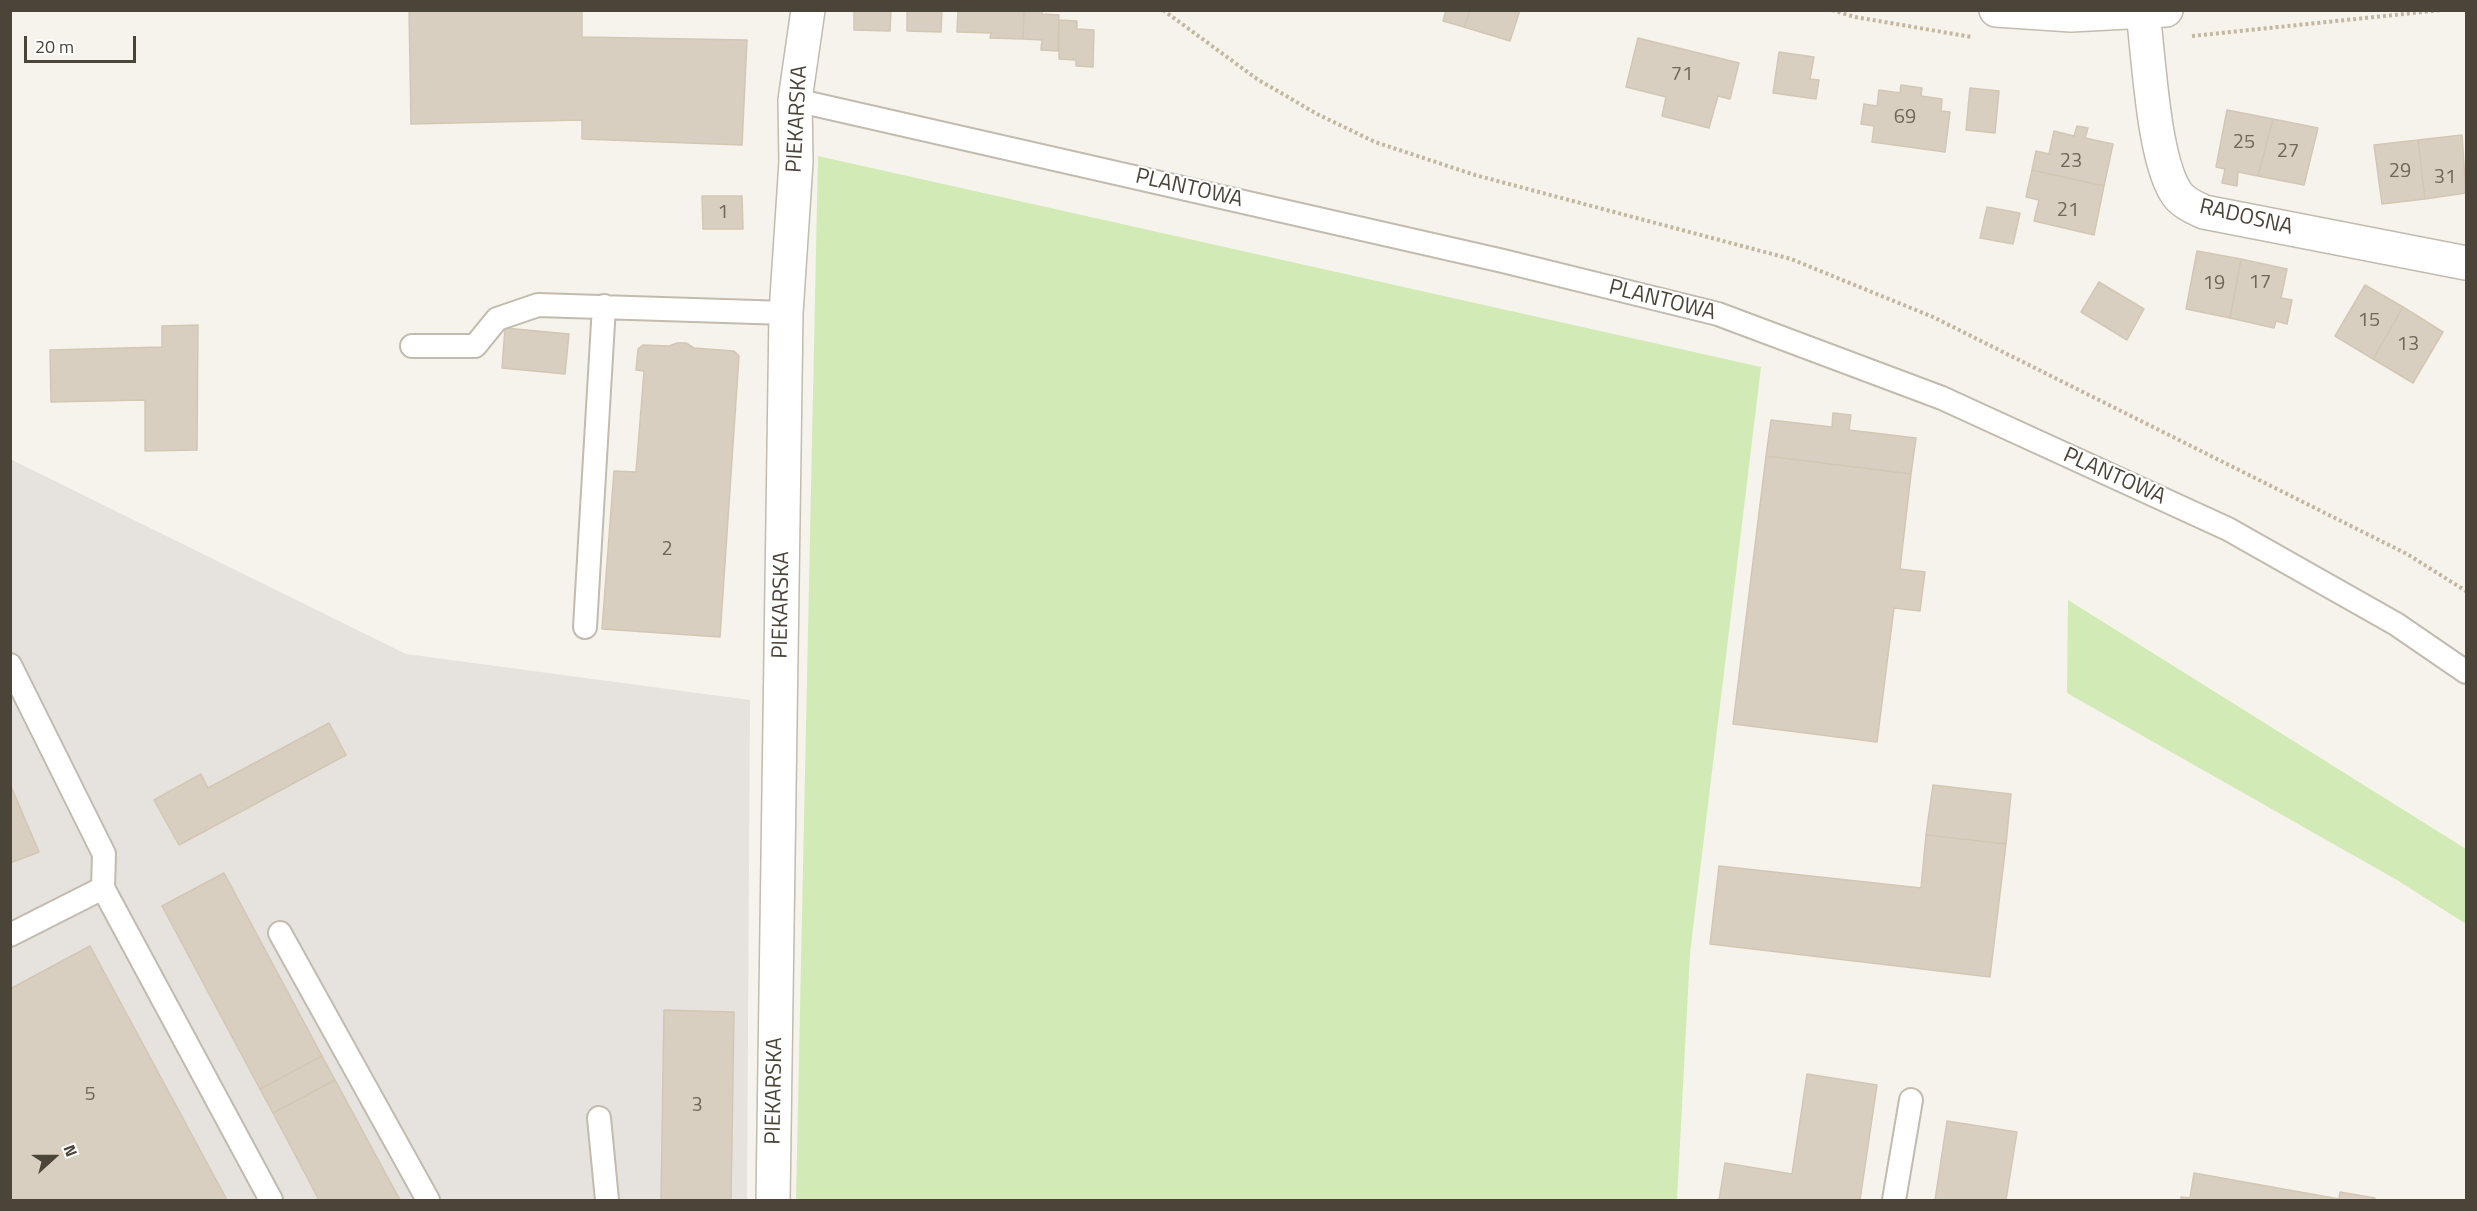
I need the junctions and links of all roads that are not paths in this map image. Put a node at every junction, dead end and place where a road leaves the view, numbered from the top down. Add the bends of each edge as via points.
1 (808, 10) edge
2 (1996, 10) edge
3 (2155, 12) edge
4 (795, 100) junction
5 (2466, 263) edge
6 (604, 306) junction
7 (786, 314) junction
8 (412, 346) dead end
9 (585, 627) dead end
10 (10, 665) edge
11 (2466, 672) edge
12 (103, 888) junction
13 (280, 933) dead end
14 (10, 935) edge
15 (1911, 1100) dead end
16 (599, 1118) dead end
17 (272, 1200) edge
18 (428, 1200) edge
19 (607, 1200) edge
20 (773, 1200) edge
21 (1894, 1200) edge

1 - 4 street, PIEKARSKA
2 - 3 street via 2071,15
3 - 5 street, RADOSNA via 2164,164 2175,193 2184,202 2204,212
4 - 7 street, PIEKARSKA via 796,162
4 - 11 lane, PLANTOWA via 1492,258 1718,314 1942,398 2228,529 2396,624
6 - 7 lane
6 - 8 lane via 538,305 497,319 475,346
6 - 9 lane
7 - 20 street, PIEKARSKA
10 - 12 lane via 104,855
12 - 14 lane
12 - 17 lane
13 - 18 lane
15 - 21 lane
16 - 19 lane

